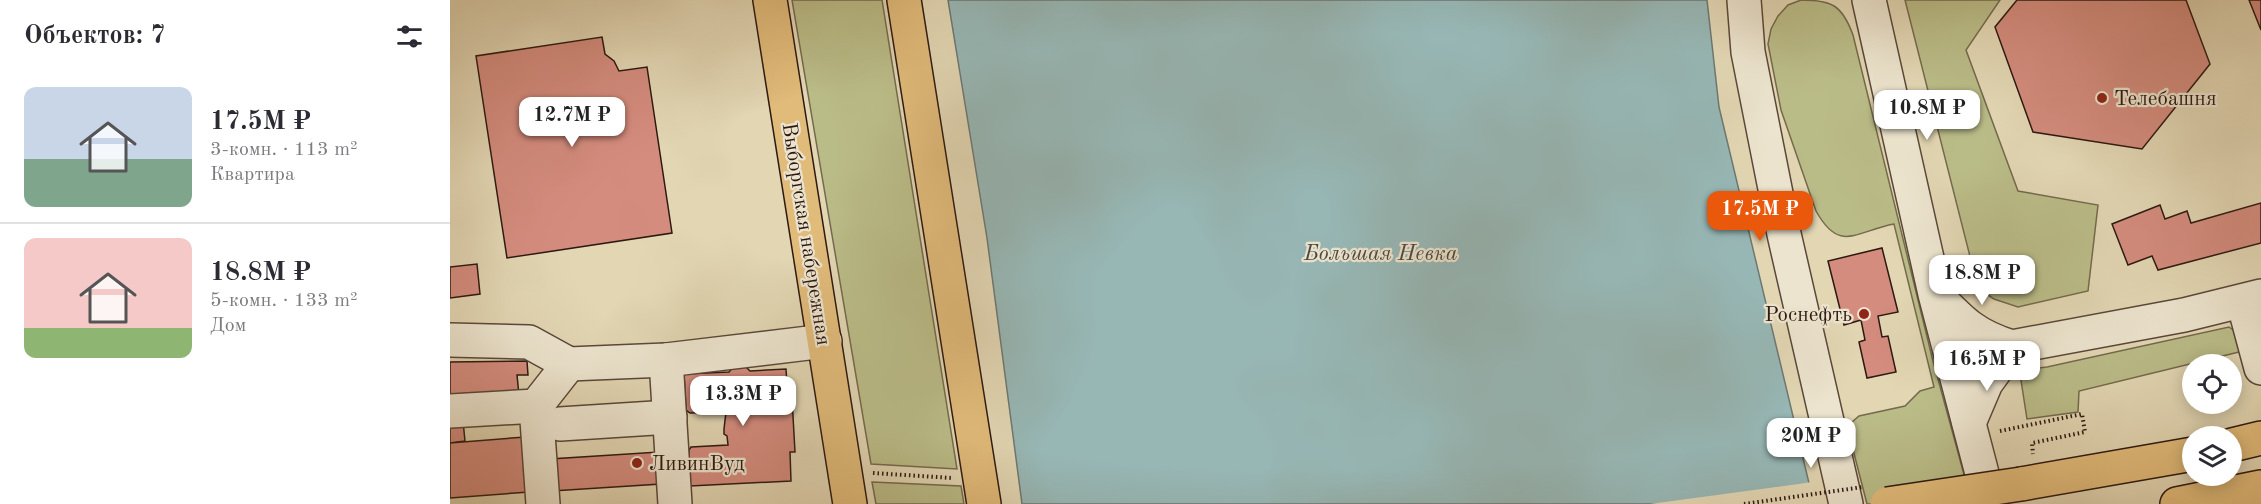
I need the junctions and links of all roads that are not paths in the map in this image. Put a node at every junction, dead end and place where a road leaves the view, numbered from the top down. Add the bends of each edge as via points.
1 (770, 0) edge
2 (904, 0) edge
3 (1744, 0) edge
4 (1767, 0) edge
5 (1846, 0) edge
6 (1869, 0) edge
7 (1877, 37) junction
8 (1748, 52) junction
9 (1935, 294) junction
10 (2252, 298) edge
11 (450, 340) edge
12 (825, 341) junction
13 (2012, 347) junction
14 (666, 360) junction
15 (569, 364) junction
16 (2261, 368) edge
17 (450, 411) edge
18 (548, 415) junction
19 (670, 417) junction
20 (1980, 428) junction
21 (2261, 438) edge
22 (2242, 443) edge
23 (2182, 456) edge
24 (2261, 487) edge
25 (543, 504) edge
26 (675, 504) edge
27 (850, 504) edge
28 (984, 504) edge
29 (1846, 504) edge
30 (1887, 504) edge
31 (1990, 504) edge
32 (2177, 504) edge

1 - 12 main road, Выборгская набережная
2 - 28 main road
3 - 8 street
4 - 8 street
5 - 7 street
6 - 7 street
7 - 9 street
8 - 29 street via 1784,234
9 - 13 street via 1972,331
9 - 20 street
10 - 13 street via 2184,315
10 - 16 street
11 - 15 street via 529,342
12 - 14 street
12 - 27 main road, Выборгская набережная
13 - 20 street via 1986,383
14 - 15 street
14 - 19 street
15 - 18 street
17 - 18 street
18 - 19 street
18 - 25 street
19 - 26 street
20 - 31 street
21 - 22 main road
23 - 30 main road, bridge
24 - 32 main road

